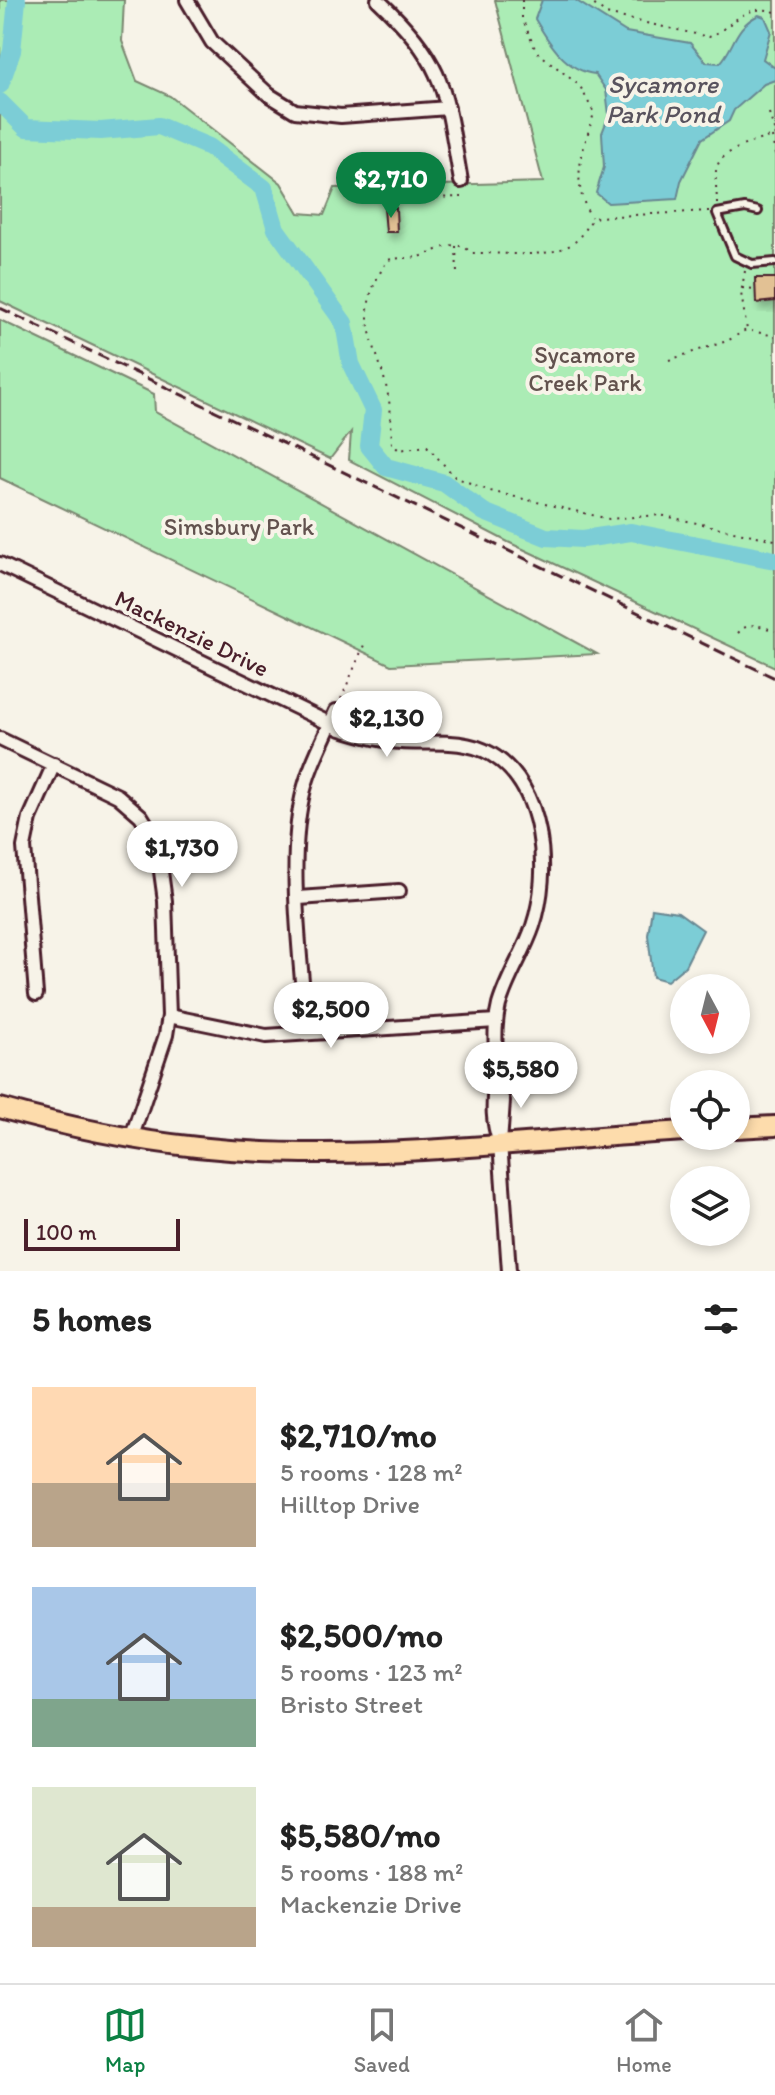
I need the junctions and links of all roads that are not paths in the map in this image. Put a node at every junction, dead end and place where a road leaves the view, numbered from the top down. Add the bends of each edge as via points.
1 (187, 0) edge
2 (382, 1) edge
3 (448, 108) junction
4 (461, 181) dead end
5 (758, 211) dead end
6 (775, 262) edge
7 (0, 564) edge
8 (333, 718) junction
9 (0, 739) edge
10 (54, 764) junction
11 (399, 891) dead end
12 (299, 898) junction
13 (36, 994) dead end
14 (169, 1016) junction
15 (496, 1021) junction
16 (306, 1033) junction
17 (0, 1108) edge
18 (775, 1126) edge
19 (750, 1127) edge
20 (670, 1132) edge
21 (131, 1139) junction
22 (500, 1143) junction
23 (509, 1271) edge

1 - 3 street via 212,42 269,95 295,111 341,116
2 - 3 street via 425,48
3 - 4 street
5 - 6 lane via 717,213 735,256 748,262
7 - 8 street, Mackenzie Drive
8 - 12 street via 301,805
8 - 15 street, Mackenzie Drive via 374,738 477,748 508,767 529,795 537,821 540,894
9 - 10 street
10 - 13 street via 30,818 24,847
10 - 14 street via 118,796 141,816 157,842
11 - 12 street
12 - 16 street
14 - 16 street via 252,1036
14 - 21 street
15 - 16 street
15 - 22 street, Mackenzie Drive via 493,1121
17 - 21 main road
18 - 19 main road
20 - 22 main road
21 - 22 main road via 289,1152
22 - 23 street, Mackenzie Drive

